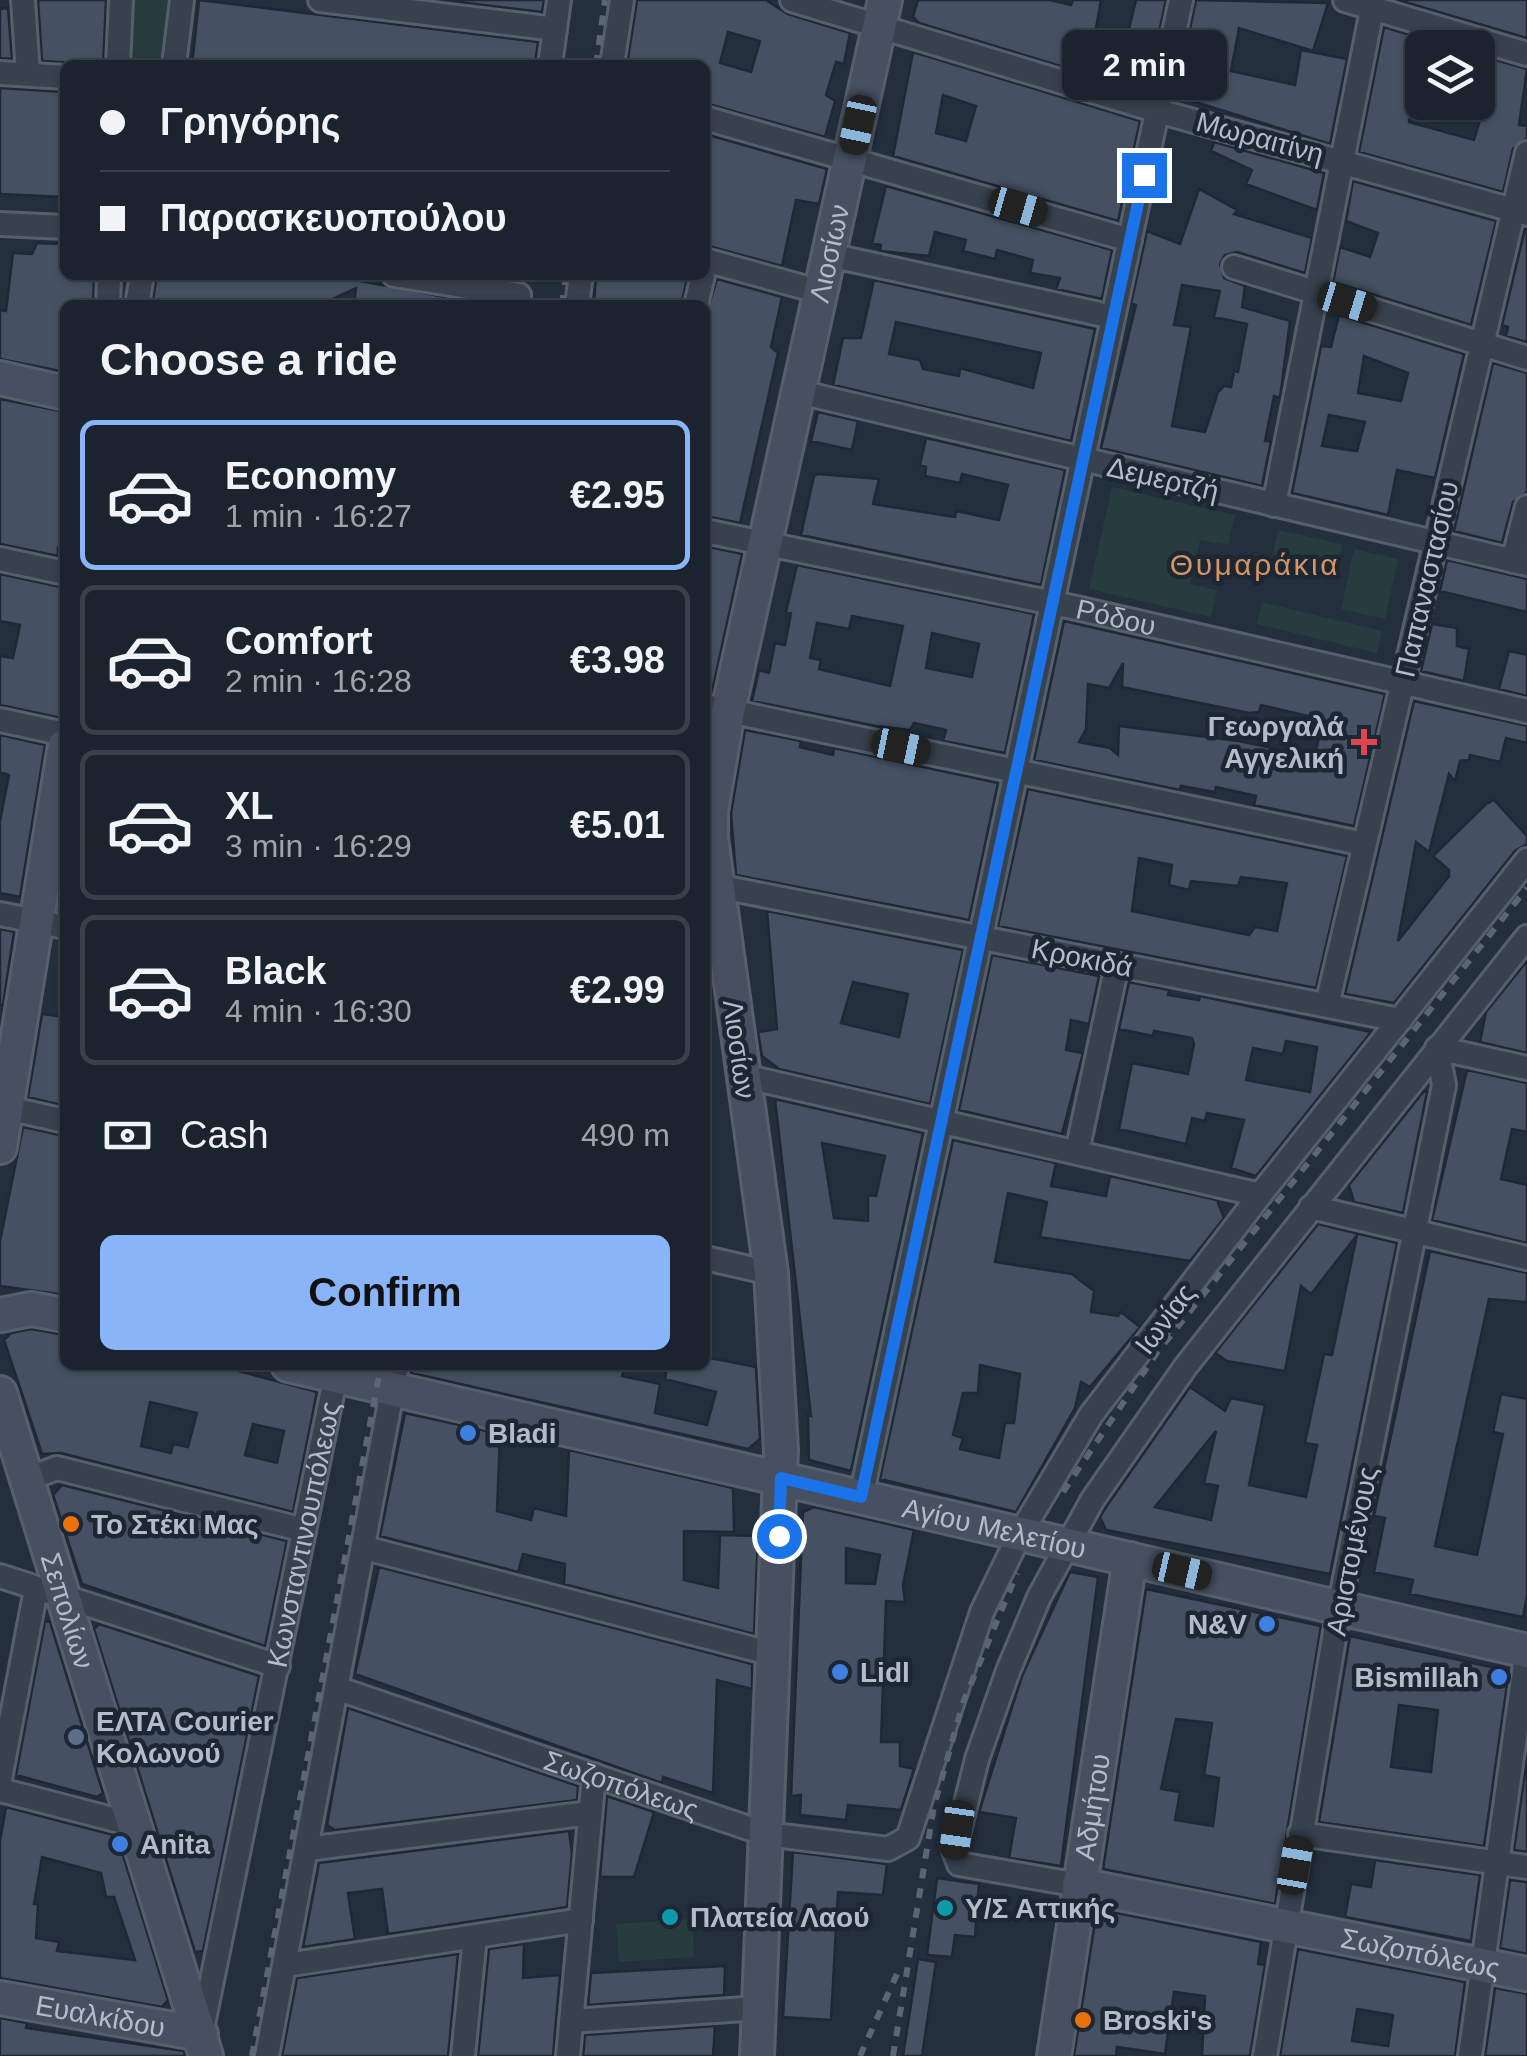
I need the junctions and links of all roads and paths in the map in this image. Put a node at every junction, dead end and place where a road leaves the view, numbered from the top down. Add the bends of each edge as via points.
1 (23, 0) edge
2 (121, 0) edge
3 (182, 0) edge
4 (559, 0) edge
5 (622, 0) edge
6 (792, 0) edge
7 (1181, 0) edge
8 (1345, 0) edge
9 (333, 1) edge
10 (1373, 4) edge
11 (882, 12) edge
12 (555, 29) junction
13 (1527, 54) edge
14 (118, 60) edge
15 (175, 60) edge
16 (551, 60) edge
17 (613, 60) edge
18 (0, 74) edge
19 (28, 74) junction
20 (60, 77) edge
21 (1158, 111) junction
22 (710, 119) edge
23 (1527, 152) edge
24 (851, 159) junction
25 (1342, 159) junction
26 (1520, 212) edge
27 (0, 224) edge
28 (60, 227) edge
29 (1130, 240) junction
30 (829, 255) junction
31 (710, 267) edge
32 (1234, 267) dead end
33 (405, 280) edge
34 (519, 292) edge
35 (820, 292) junction
36 (1316, 293) junction
37 (436, 294) edge
38 (1113, 318) junction
39 (1482, 344) junction
40 (1527, 358) edge
41 (0, 378) edge
42 (60, 392) edge
43 (799, 392) junction
44 (1083, 460) junction
45 (1274, 505) junction
46 (1527, 506) edge
47 (710, 532) edge
48 (766, 542) junction
49 (1435, 543) junction
50 (0, 559) edge
51 (1520, 563) edge
52 (60, 571) edge
53 (1052, 603) junction
54 (1402, 683) junction
55 (717, 709) edge
56 (1527, 711) edge
57 (0, 720) edge
58 (60, 733) edge
59 (1016, 771) junction
60 (60, 808) edge
61 (1364, 844) junction
62 (1527, 860) edge
63 (710, 884) edge
64 (0, 914) edge
65 (51, 924) edge
66 (1527, 937) edge
67 (980, 938) junction
68 (1117, 965) junction
69 (1326, 1005) junction
70 (1400, 1020) junction
71 (1438, 1048) junction
72 (1527, 1068) edge
73 (743, 1076) junction
74 (7, 1108) junction
75 (60, 1120) edge
76 (941, 1121) junction
77 (0, 1147) edge
78 (1077, 1152) junction
79 (1260, 1194) junction
80 (1311, 1207) junction
81 (1418, 1233) junction
82 (1527, 1258) edge
83 (710, 1259) edge
84 (771, 1273) junction
85 (60, 1314) edge
86 (0, 1316) edge
87 (337, 1370) edge
88 (395, 1377) edge
89 (0, 1393) edge
90 (781, 1478) junction
91 (27, 1479) junction
92 (861, 1497) junction
93 (304, 1530) junction
94 (1020, 1534) junction
95 (1066, 1544) junction
96 (365, 1548) junction
97 (1130, 1559) junction
98 (0, 1576) edge
99 (50, 1593) junction
100 (1339, 1608) junction
101 (1527, 1650) edge
102 (773, 1654) junction
103 (278, 1666) junction
104 (339, 1689) junction
105 (594, 1775) junction
106 (0, 1779) edge
107 (0, 1790) edge
108 (590, 1813) junction
109 (135, 1825) junction
110 (766, 1834) junction
111 (1300, 1834) junction
112 (908, 1838) joint
113 (307, 1850) junction
114 (1496, 1862) junction
115 (958, 1864) joint
116 (1527, 1867) edge
117 (1078, 1885) junction
118 (580, 1920) junction
119 (1284, 1926) junction
120 (475, 1937) junction
121 (285, 1965) junction
122 (1482, 1965) junction
123 (1527, 1974) edge
124 (0, 1998) edge
125 (759, 2008) junction
126 (571, 2021) junction
127 (202, 2049) edge
128 (267, 2056) edge
129 (464, 2056) edge
130 (568, 2056) edge
131 (757, 2056) edge
132 (1054, 2056) edge
133 (1265, 2056) edge
134 (1470, 2056) edge

1 - 19 street
2 - 14 street
3 - 15 street
4 - 12 street
5 - 17 street
6 - 11 street, Μωραιτίνη
7 - 21 street
8 - 10 street
9 - 12 street
10 - 13 street
10 - 25 street
11 - 21 street, Μωραιτίνη
11 - 24 main road, Λιοσίων
12 - 16 street
18 - 19 street
19 - 20 street
21 - 25 street, Μωραιτίνη
21 - 29 street
22 - 24 street
23 - 26 street, Παπαναστασίου
24 - 29 street
24 - 30 main road, Λιοσίων
25 - 26 street, Μωραιτίνη
25 - 36 street
26 - 39 street, Παπαναστασίου
27 - 28 street
29 - 38 street
30 - 35 main road, Λιοσίων
30 - 38 street
31 - 35 street
32 - 36 street
33 - 37 street
34 - 37 street
35 - 43 main road, Λιοσίων
36 - 39 street
36 - 45 street
38 - 44 street
39 - 40 street
39 - 49 street, Παπαναστασίου
41 - 42 main road
43 - 44 street, Δεμερτζή
43 - 48 main road, Λιοσίων
44 - 45 street, Δεμερτζή
44 - 53 street
45 - 49 street, Δεμερτζή
46 - 51 street
47 - 48 street, Ρόδου
48 - 53 street, Ρόδου
48 - 55 main road, Λιοσίων
49 - 51 street, Δεμερτζή
49 - 54 street, Παπαναστασίου
50 - 52 street
53 - 54 street, Ρόδου
53 - 59 street
54 - 56 street, Ρόδου
54 - 61 street, Παπαναστασίου
55 - 59 street
55 - 63 main road, Λιοσίων
57 - 58 street
59 - 61 street
59 - 67 street
60 - 65 main road
61 - 69 street, Παπαναστασίου
62 - 70 street, Ιωνίας
63 - 67 street, Κροκιδά
63 - 73 main road, Λιοσίων
64 - 65 street
65 - 74 main road
66 - 71 street, Ιωνίας
67 - 68 street, Κροκιδά
67 - 76 street
68 - 69 street, Κροκιδά
68 - 78 street
69 - 70 street, Κροκιδά
70 - 79 street, Ιωνίας
71 - 72 street
71 - 80 street, Ιωνίας
71 - 81 street, Αριστομένους via 1444,1085
73 - 76 street
73 - 84 main road, Λιοσίων
74 - 75 street
74 - 77 main road
76 - 78 street
76 - 92 street
78 - 79 street
79 - 94 street, Ιωνίας via 1091,1415
80 - 81 street
80 - 95 street, Ιωνίας via 1186,1366
81 - 82 street
81 - 100 street, Αριστομένους
83 - 84 street
84 - 90 main road, Λιοσίων
85 - 86 main road via 31,1309
87 - 88 main road, Αγίου Μελετίου
87 - 93 street, Κωνσταντινουπόλεως
88 - 90 main road, Αγίου Μελετίου
88 - 96 street
89 - 91 main road, Σεπολίων
90 - 92 main road, Αγίου Μελετίου
90 - 102 main road, Λιοσίων
91 - 93 street via 56,1468
91 - 99 main road, Σεπολίων
92 - 94 main road, Αγίου Μελετίου
93 - 103 street, Κωνσταντινουπόλεως
94 - 95 main road, Αγίου Μελετίου
94 - 112 street, Ιωνίας via 982,1612
95 - 97 main road, Αγίου Μελετίου
95 - 115 street, Ιωνίας via 1020,1641 977,1759 957,1830
96 - 102 street
96 - 104 street
97 - 100 main road, Αγίου Μελετίου
97 - 117 main road, Αδμήτου
98 - 99 street
99 - 103 street
99 - 106 street
99 - 109 main road, Σεπολίων
100 - 101 main road, Αγίου Μελετίου
100 - 111 street, Αριστομένους
101 - 114 street
102 - 110 main road, Λιοσίων
103 - 127 street, Κωνσταντινουπόλεως
104 - 105 street, Σωζοπόλεως
104 - 113 street
105 - 108 street
105 - 110 street, Σωζοπόλεως
107 - 109 street
108 - 113 street
108 - 118 street
109 - 127 main road, Σεπολίων
110 - 112 street, Σωζοπόλεως via 888,1849
110 - 125 main road, Λιοσίων
111 - 114 street
111 - 119 street, Αριστομένους
113 - 121 street
114 - 116 street
114 - 122 street
115 - 117 street, Σωζοπόλεως
117 - 119 main road, Σωζοπόλεως
117 - 132 main road, Αδμήτου
118 - 120 street
118 - 126 street
119 - 122 main road, Σωζοπόλεως
119 - 133 street, Αριστομένους
120 - 121 street
120 - 129 street
121 - 128 street
122 - 123 main road, Σωζοπόλεως
122 - 134 street
124 - 127 main road, Ευαλκίδου
125 - 126 street
125 - 131 main road, Λιοσίων
126 - 130 street

